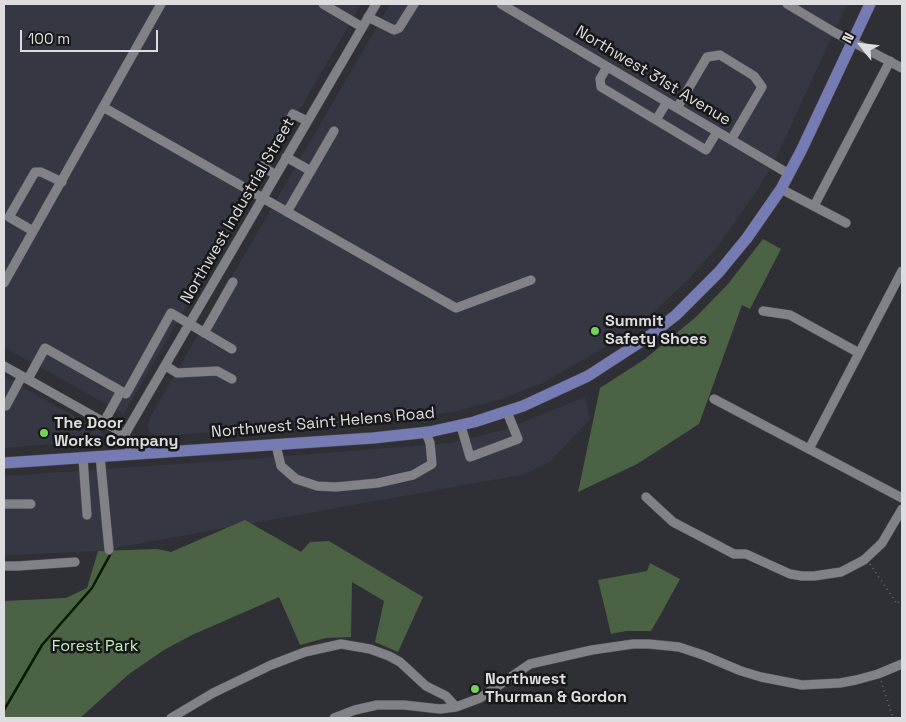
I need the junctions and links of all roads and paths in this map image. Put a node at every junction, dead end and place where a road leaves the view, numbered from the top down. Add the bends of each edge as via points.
1 (161, 4) edge
2 (322, 4) edge
3 (376, 4) edge
4 (414, 4) edge
5 (501, 4) edge
6 (787, 4) edge
7 (870, 4) edge
8 (368, 17) junction
9 (362, 27) junction
10 (852, 41) junction
11 (890, 62) junction
12 (607, 67) junction
13 (902, 68) edge
14 (667, 102) junction
15 (103, 107) junction
16 (677, 108) junction
17 (656, 120) junction
18 (307, 121) junction
19 (334, 131) dead end
20 (717, 132) junction
21 (731, 140) junction
22 (286, 157) junction
23 (311, 171) junction
24 (789, 174) junction
25 (276, 175) junction
26 (62, 182) junction
27 (781, 188) junction
28 (263, 198) junction
29 (814, 206) junction
30 (287, 212) junction
31 (846, 223) dead end
32 (33, 231) junction
33 (902, 271) edge
34 (531, 280) dead end
35 (233, 282) dead end
36 (4, 283) edge
37 (763, 311) dead end
38 (190, 324) junction
39 (204, 333) junction
40 (232, 349) dead end
41 (859, 353) junction
42 (4, 366) edge
43 (166, 366) junction
44 (25, 378) junction
45 (232, 379) dead end
46 (121, 391) junction
47 (714, 399) dead end
48 (4, 406) edge
49 (507, 412) junction
50 (104, 422) junction
51 (461, 426) junction
52 (426, 433) junction
53 (125, 434) junction
54 (276, 445) junction
55 (809, 449) junction
56 (132, 453) junction
57 (100, 456) junction
58 (82, 458) junction
59 (4, 463) edge
60 (646, 497) dead end
61 (902, 498) edge
62 (4, 504) edge
63 (31, 504) dead end
64 (902, 509) edge
65 (87, 515) dead end
66 (109, 550) dead end
67 (866, 558) junction
68 (75, 562) dead end
69 (4, 566) edge
70 (902, 600) edge
71 (902, 664) edge
72 (878, 674) junction
73 (456, 707) junction
74 (171, 718) edge
75 (334, 718) edge
76 (893, 718) edge

1 - 15 street
2 - 9 street
3 - 8 street, Northwest Industrial Street
4 - 8 street via 399,28 394,30
5 - 12 street, Northwest 31st Avenue
6 - 10 street
7 - 10 main road, Northwest Saint Helens Road
8 - 9 street, Northwest Industrial Street
9 - 18 street, Northwest Industrial Street
10 - 11 street
10 - 24 main road, Northwest Saint Helens Road
11 - 13 street
11 - 29 street
12 - 14 street, Northwest 31st Avenue
12 - 17 street via 600,79 601,87
14 - 16 street, Northwest 31st Avenue
14 - 17 street
15 - 26 street
15 - 28 street
16 - 20 street, Northwest 31st Avenue
16 - 21 street via 708,57 720,55 754,76 762,88
17 - 20 street via 706,150
18 - 22 street, Northwest Industrial Street
18 - 25 street via 293,114 263,167
19 - 23 street
20 - 21 street, Northwest 31st Avenue
21 - 24 street, Northwest 31st Avenue
22 - 23 street
22 - 25 street, Northwest Industrial Street
23 - 30 street
24 - 27 main road, Northwest Saint Helens Road
25 - 28 street, Northwest Industrial Street
26 - 32 street
26 - 32 street via 34,172 9,217
27 - 29 street
27 - 49 main road, Northwest Saint Helens Road via 727,262 676,315 588,376
28 - 30 street
28 - 38 street, Northwest Industrial Street
29 - 31 street
30 - 34 street via 456,308
32 - 36 street
33 - 41 street
35 - 39 street
37 - 41 street via 790,315
38 - 39 street
38 - 43 street, Northwest Industrial Street
38 - 46 street via 171,313 126,394
39 - 40 street
41 - 55 street
42 - 44 street
43 - 45 street via 177,373 217,371
43 - 53 street, Northwest Industrial Street
44 - 46 street via 45,348
44 - 48 street
44 - 50 street
46 - 50 street
47 - 55 street
49 - 51 main road, Northwest Saint Helens Road
49 - 51 street via 518,439 470,456
50 - 53 street
51 - 52 main road, Northwest Saint Helens Road
52 - 54 main road, Northwest Saint Helens Road
52 - 54 street via 432,464 412,475 378,483 336,487 317,486 296,479 281,466
53 - 56 street
54 - 56 main road, Northwest Saint Helens Road
55 - 61 street
56 - 57 main road, Northwest Saint Helens Road
57 - 58 main road, Northwest Saint Helens Road
57 - 66 street
58 - 59 main road, Northwest Saint Helens Road
58 - 65 street
60 - 67 street via 673,522 734,554 749,555 790,574 814,576 842,572
62 - 63 street
64 - 67 street via 882,543
67 - 70 path via 897,604
68 - 69 street
71 - 72 street
72 - 73 street via 840,684 793,684 761,678 679,647 633,644 530,664 480,698
72 - 76 path
73 - 74 street via 400,662 370,649 341,644 305,652 271,665
73 - 75 street via 377,705

